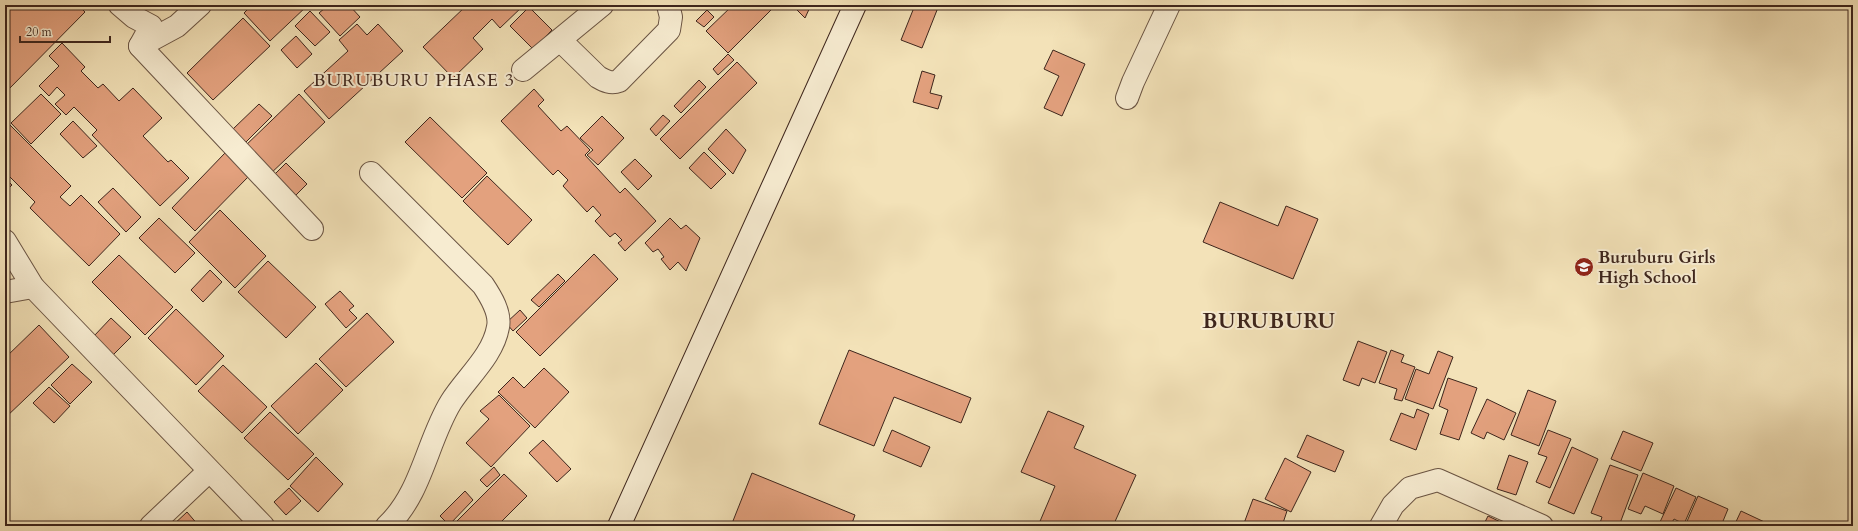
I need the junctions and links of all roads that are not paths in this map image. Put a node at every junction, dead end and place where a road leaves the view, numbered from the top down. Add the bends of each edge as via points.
1 (120, 5) edge
2 (200, 5) edge
3 (602, 5) edge
4 (668, 5) edge
5 (855, 5) edge
6 (1169, 5) edge
7 (560, 40) junction
8 (140, 46) junction
9 (523, 70) dead end
10 (1127, 98) dead end
11 (372, 173) dead end
12 (312, 229) dead end
13 (5, 241) edge
14 (33, 286) junction
15 (5, 292) edge
16 (209, 471) junction
17 (151, 526) edge
18 (262, 526) edge
19 (388, 526) edge
20 (619, 526) edge
21 (1381, 526) edge
22 (1542, 526) edge

1 - 8 street via 134,17 151,26
2 - 8 street via 177,26
3 - 7 street
4 - 7 street via 671,18 669,30 614,83 598,77
5 - 20 street
6 - 10 street
7 - 9 street
8 - 12 street
11 - 19 street via 483,285 494,302 499,326 493,345 451,402 412,492 397,517
13 - 14 street
14 - 15 street
14 - 16 street
16 - 17 street
16 - 18 street
21 - 22 street via 1393,505 1410,488 1438,480

